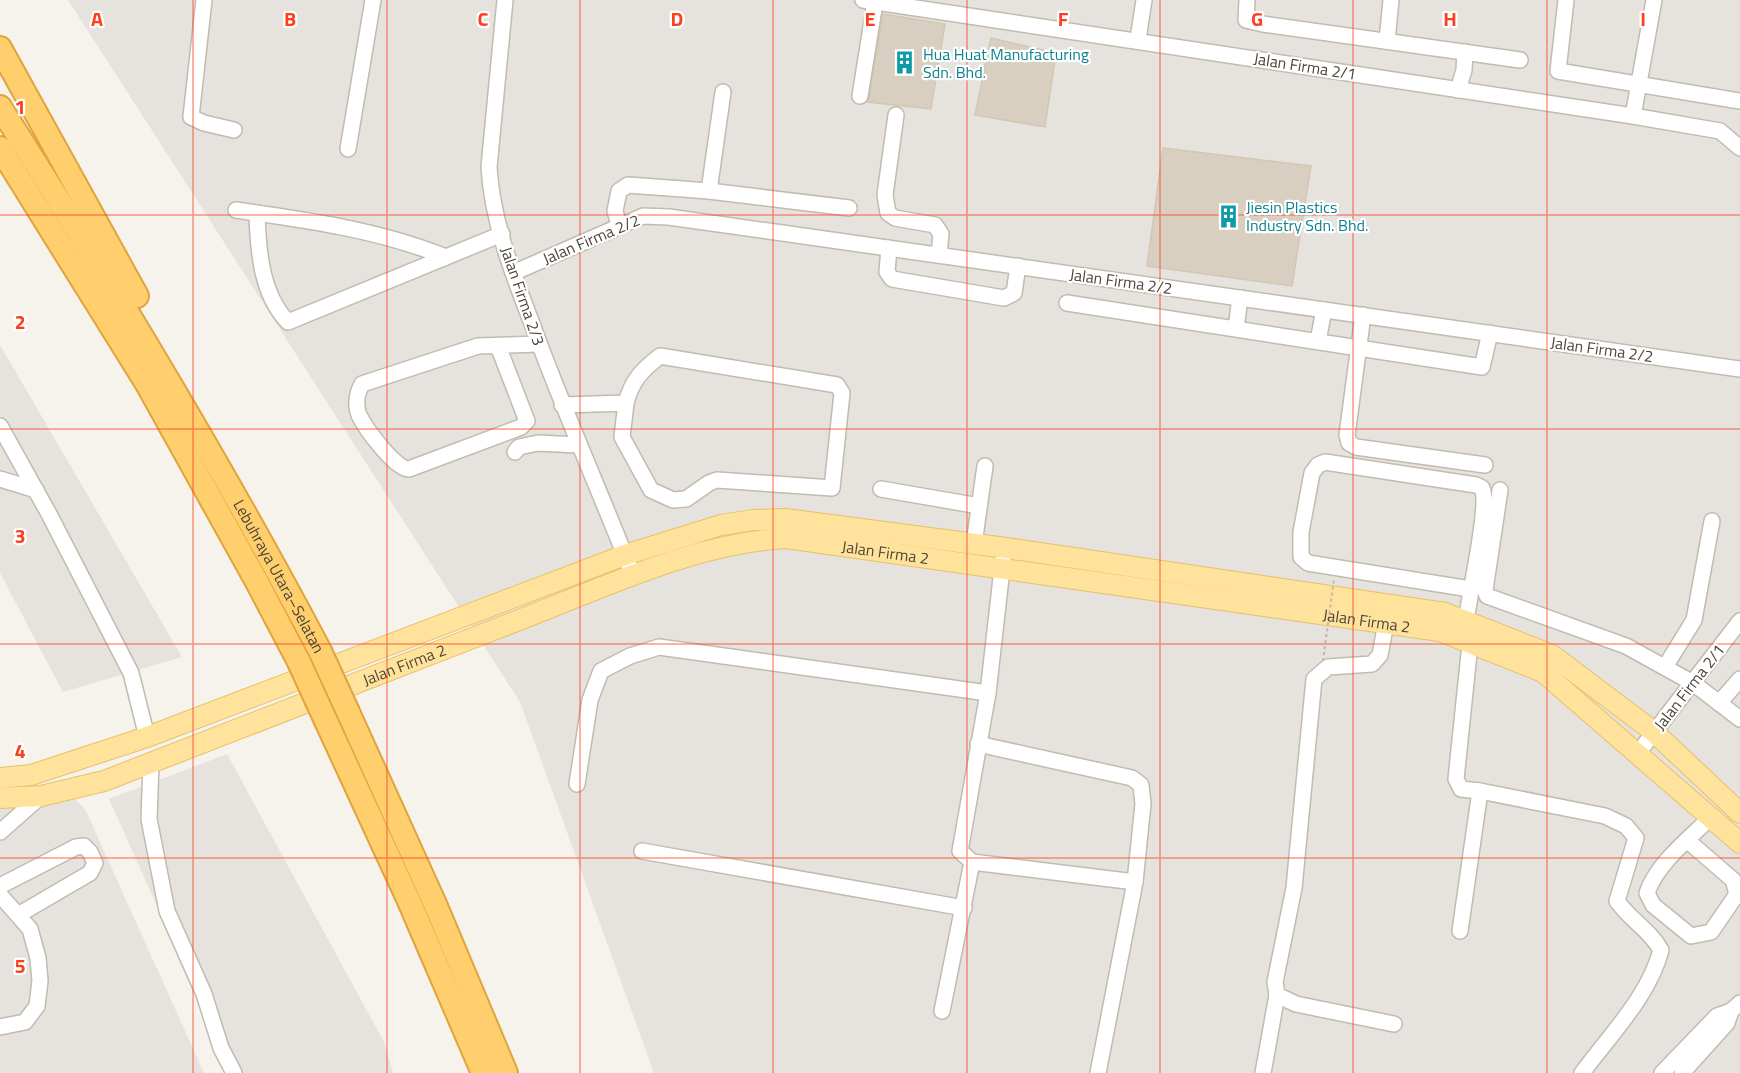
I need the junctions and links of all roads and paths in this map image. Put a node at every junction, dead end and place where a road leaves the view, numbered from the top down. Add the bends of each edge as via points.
1 (204, 0) edge
2 (373, 0) edge
3 (505, 0) edge
4 (1144, 0) edge
5 (1247, 0) edge
6 (1391, 0) edge
7 (1566, 0) edge
8 (1653, 0) edge
9 (869, 1) edge
10 (911, 3) edge
11 (1138, 39) junction
12 (1387, 41) junction
13 (0, 48) edge
14 (1465, 52) junction
15 (1521, 60) dead end
16 (1638, 83) junction
17 (1458, 90) junction
18 (723, 92) dead end
19 (860, 96) dead end
20 (1740, 101) edge
21 (0, 107) edge
22 (896, 115) dead end
23 (1632, 116) junction
24 (234, 129) dead end
25 (1738, 139) edge
26 (0, 148) edge
27 (348, 149) dead end
28 (710, 191) junction
29 (849, 208) dead end
30 (236, 210) dead end
31 (257, 213) junction
32 (619, 225) junction
33 (502, 234) junction
34 (889, 248) junction
35 (939, 255) junction
36 (446, 257) junction
37 (1018, 266) junction
38 (513, 273) junction
39 (1240, 298) junction
40 (1067, 303) dead end
41 (1324, 310) junction
42 (1363, 315) junction
43 (1236, 328) junction
44 (1490, 333) junction
45 (1318, 341) junction
46 (539, 344) junction
47 (498, 346) junction
48 (1359, 348) junction
49 (1740, 369) edge
50 (626, 403) junction
51 (562, 405) junction
52 (0, 426) edge
53 (199, 433) junction
54 (578, 445) junction
55 (515, 452) dead end
56 (1485, 465) dead end
57 (985, 466) dead end
58 (0, 479) edge
59 (881, 489) dead end
60 (36, 490) junction
61 (1500, 490) dead end
62 (979, 506) junction
63 (1712, 521) dead end
64 (974, 544) junction
65 (1006, 548) junction
66 (625, 555) junction
67 (1002, 568) junction
68 (633, 576) junction
69 (1334, 579) dead end
70 (1470, 589) junction
71 (1465, 621) junction
72 (1740, 621) edge
73 (1386, 623) junction
74 (1470, 644) junction
75 (1323, 661) dead end
76 (1665, 667) junction
77 (1740, 679) edge
78 (1693, 683) junction
79 (988, 693) junction
80 (1719, 703) junction
81 (1740, 719) edge
82 (1654, 732) junction
83 (147, 737) junction
84 (978, 744) junction
85 (1638, 753) junction
86 (151, 763) junction
87 (0, 778) edge
88 (577, 784) dead end
89 (1480, 791) junction
90 (41, 796) junction
91 (0, 798) edge
92 (1740, 813) edge
93 (1712, 816) junction
94 (0, 832) edge
95 (1688, 841) junction
96 (1740, 843) edge
97 (642, 851) dead end
98 (972, 862) junction
99 (1135, 882) junction
100 (0, 886) edge
101 (0, 895) edge
102 (964, 908) junction
103 (18, 915) junction
104 (1460, 931) dead end
105 (1277, 995) junction
106 (1735, 1007) edge
107 (942, 1011) dead end
108 (1394, 1024) dead end
109 (0, 1027) edge
110 (1664, 1072) edge
111 (234, 1073) edge
112 (483, 1073) edge
113 (506, 1073) edge
114 (1098, 1073) edge
115 (1263, 1073) edge
116 (1582, 1073) edge
117 (1682, 1073) edge

1 - 24 street via 191,117
2 - 27 street
3 - 33 street, Jalan Firma 2/3 via 489,167 490,192
4 - 11 street
5 - 12 street via 1246,20
6 - 12 street
7 - 16 street via 1558,71
8 - 16 street
9 - 10 street, Jalan Firma 2/1
9 - 19 street
10 - 11 street, Jalan Firma 2/1
11 - 17 street, Jalan Firma 2/1
12 - 14 street
13 - 53 highway via 195,399
14 - 15 street
14 - 17 street
16 - 20 street
16 - 23 street
17 - 23 street, Jalan Firma 2/1
18 - 28 street
21 - 53 highway, Lebuhraya Utara–Selatan via 120,297
22 - 35 street via 885,195 888,213 895,218 935,225 941,234
23 - 25 street, Jalan Firma 2/1 via 1720,131
26 - 112 highway, Lebuhraya Utara–Selatan, bridge via 147,384 299,662
28 - 29 street
28 - 32 street via 628,185 619,191 615,211
30 - 31 street
31 - 36 street via 407,241
31 - 36 street via 258,257 278,311 288,322
32 - 34 street, Jalan Firma 2/2 via 643,216 669,217
32 - 38 street, Jalan Firma 2/2
33 - 36 street
33 - 38 street, Jalan Firma 2/3
34 - 35 street, Jalan Firma 2/2
34 - 37 street via 887,272 892,279 1004,298 1014,293
35 - 37 street, Jalan Firma 2/2
37 - 39 street, Jalan Firma 2/2
38 - 46 street, Jalan Firma 2/3
39 - 41 street, Jalan Firma 2/2
39 - 43 street
40 - 43 street
41 - 42 street, Jalan Firma 2/2
41 - 45 street
42 - 44 street, Jalan Firma 2/2
42 - 48 street
43 - 45 street
44 - 48 street via 1482,367
44 - 49 street, Jalan Firma 2/2
45 - 48 street
46 - 47 street
46 - 51 street, Jalan Firma 2/3
47 - 47 street via 478,346 362,384 357,394 359,415 396,465 409,469 527,422
48 - 56 street via 1348,443
50 - 50 street via 630,385 660,356 837,385 842,393 832,488 717,480 686,499 673,500 651,490 635,465 622,437
50 - 51 street
51 - 54 street, Jalan Firma 2/3
52 - 60 street
53 - 113 highway, Lebuhraya Utara–Selatan, bridge via 320,651 435,904
54 - 55 street via 538,443 519,447
54 - 66 street, Jalan Firma 2/3
57 - 62 street
58 - 60 street
59 - 62 street
60 - 83 street via 131,673
61 - 76 street via 1487,596 1626,646
62 - 64 street
63 - 76 street via 1694,620
64 - 65 main road, Jalan Firma 2
64 - 66 main road, Jalan Firma 2 via 785,519 753,520 721,525
65 - 67 street
65 - 71 main road, Jalan Firma 2 via 1445,613
66 - 68 street, Jalan Firma 2/3
66 - 83 main road, Jalan Firma 2
67 - 68 main road, Jalan Firma 2 via 786,538 724,545
67 - 73 main road, Jalan Firma 2
67 - 79 street
68 - 86 main road, Jalan Firma 2
69 - 75 path, bridge
70 - 70 street via 1308,563 1301,557 1301,532 1312,473 1318,465 1337,464 1482,488 1485,495
70 - 71 street
71 - 82 main road, Jalan Firma 2 via 1552,655
72 - 78 street, Jalan Firma 2/1
73 - 74 main road, Jalan Firma 2 via 1440,631
73 - 105 street via 1380,655 1372,663 1328,667 1314,679 1294,888 1275,982
74 - 85 main road, Jalan Firma 2 via 1543,672
74 - 89 street via 1456,779 1461,789
76 - 78 street
77 - 80 street
78 - 80 street
78 - 82 street, Jalan Firma 2/1
79 - 84 street
79 - 88 street via 659,648 630,656 601,671 590,700
80 - 81 street
82 - 85 street, Jalan Firma 2/1
82 - 92 main road, Jalan Firma 2
83 - 87 main road, Jalan Firma 2 via 31,775
84 - 98 street via 960,843 960,851
84 - 99 street via 1132,778 1141,785 1143,804
85 - 93 main road, Jalan Firma 2
86 - 90 main road, Jalan Firma 2 via 104,781
86 - 111 street via 149,819 167,911
89 - 104 street
89 - 116 street via 1605,816 1626,826 1636,838 1617,901 1627,916 1654,936 1661,950 1657,966 1638,998
90 - 91 main road, Jalan Firma 2
90 - 94 street
93 - 95 street
93 - 96 main road, Jalan Firma 2
95 - 95 street via 1660,870 1647,893 1653,905 1691,936 1711,932 1737,894 1733,880
97 - 102 street
98 - 99 street
98 - 102 street
99 - 114 street
100 - 103 street via 76,847 84,846 90,852 95,863 90,873
101 - 103 street
102 - 107 street
103 - 109 street via 30,929 39,958 38,1006 25,1022
105 - 108 street via 1296,1004
105 - 115 street
106 - 110 street via 1717,1016
106 - 117 street via 1727,1023

